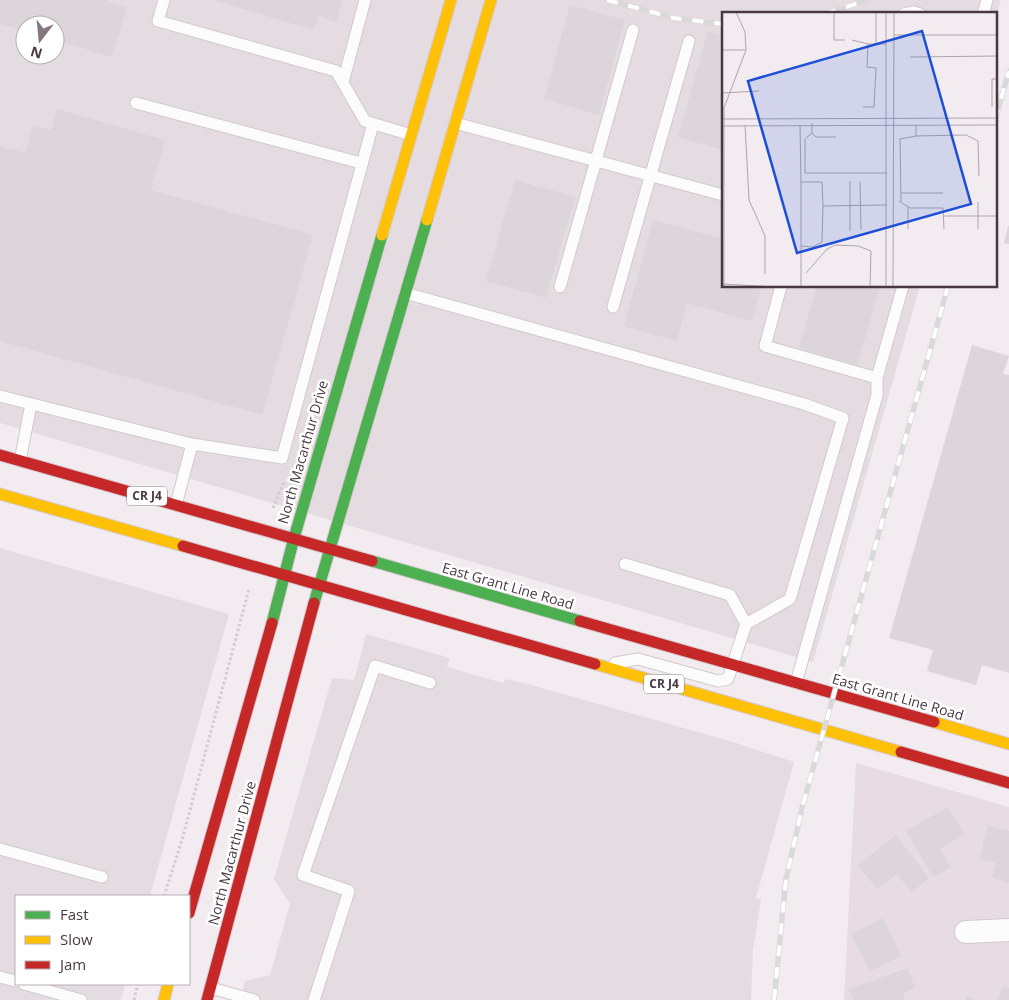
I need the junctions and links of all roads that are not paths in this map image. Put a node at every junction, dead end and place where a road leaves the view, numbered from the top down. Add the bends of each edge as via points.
1 (164, 0) edge
2 (365, 0) edge
3 (451, 0) edge
4 (491, 0) edge
5 (987, 0) edge
6 (983, 12) edge
7 (633, 30) dead end
8 (689, 41) dead end
9 (343, 82) junction
10 (136, 103) dead end
11 (455, 123) junction
12 (373, 124) junction
13 (411, 135) junction
14 (598, 161) junction
15 (361, 163) junction
16 (650, 175) junction
17 (722, 195) edge
18 (560, 287) dead end
19 (780, 288) edge
20 (902, 288) edge
21 (405, 292) junction
22 (613, 307) dead end
23 (876, 378) junction
24 (0, 396) edge
25 (31, 404) junction
26 (192, 444) junction
27 (0, 455) edge
28 (20, 461) junction
29 (0, 494) edge
30 (176, 505) junction
31 (294, 538) junction
32 (330, 548) junction
33 (625, 564) dead end
34 (283, 575) junction
35 (319, 585) junction
36 (746, 624) junction
37 (603, 666) junction
38 (733, 666) junction
39 (430, 683) dead end
40 (796, 683) junction
41 (1009, 744) edge
42 (1009, 783) edge
43 (0, 849) edge
44 (102, 877) dead end
45 (190, 909) edge
46 (1009, 930) edge
47 (966, 932) dead end
48 (0, 977) edge
49 (15, 982) edge
50 (28, 985) edge
51 (168, 985) edge
52 (211, 988) junction
53 (81, 1000) edge
54 (164, 1000) edge
55 (207, 1000) edge
56 (254, 1000) edge
57 (314, 1000) edge

1 - 9 lane via 158,21 336,70
2 - 9 lane
3 - 13 main road, North Macarthur Drive
4 - 11 main road
5 - 6 lane
7 - 14 lane
8 - 16 lane
9 - 12 lane via 365,122
10 - 15 lane
11 - 14 lane
11 - 21 main road, North Macarthur Drive
12 - 13 lane
12 - 15 lane
13 - 31 main road, North Macarthur Drive
14 - 16 lane
14 - 18 lane
15 - 26 lane via 282,458
16 - 17 lane
16 - 22 lane
19 - 23 lane via 765,346
20 - 23 lane
21 - 32 main road, North Macarthur Drive
21 - 36 lane via 804,404 843,418 790,600
23 - 40 lane via 877,395
24 - 25 lane
25 - 26 lane
25 - 28 lane
26 - 30 lane
27 - 28 main road, East Grant Line Road / CR J4
28 - 30 main road, East Grant Line Road / CR J4
29 - 34 main road, CR J4
30 - 31 main road, East Grant Line Road / CR J4
31 - 32 main road, East Grant Line Road / CR J4
31 - 34 main road, North Macarthur Drive
32 - 35 main road, North Macarthur Drive
32 - 38 main road, East Grant Line Road / CR J4
33 - 36 lane via 730,595
34 - 35 main road, CR J4
34 - 45 main road, North Macarthur Drive
35 - 37 main road, CR J4
35 - 52 main road, North Macarthur Drive
36 - 38 lane
37 - 38 lane via 638,659 718,681 728,679
37 - 42 main road, CR J4
38 - 40 main road, East Grant Line Road / CR J4
39 - 57 lane via 375,666 303,874 349,891
40 - 41 main road, East Grant Line Road / CR J4
43 - 44 lane
46 - 47 street
48 - 49 lane
50 - 53 lane
51 - 54 main road
52 - 55 main road, North Macarthur Drive
52 - 56 lane

